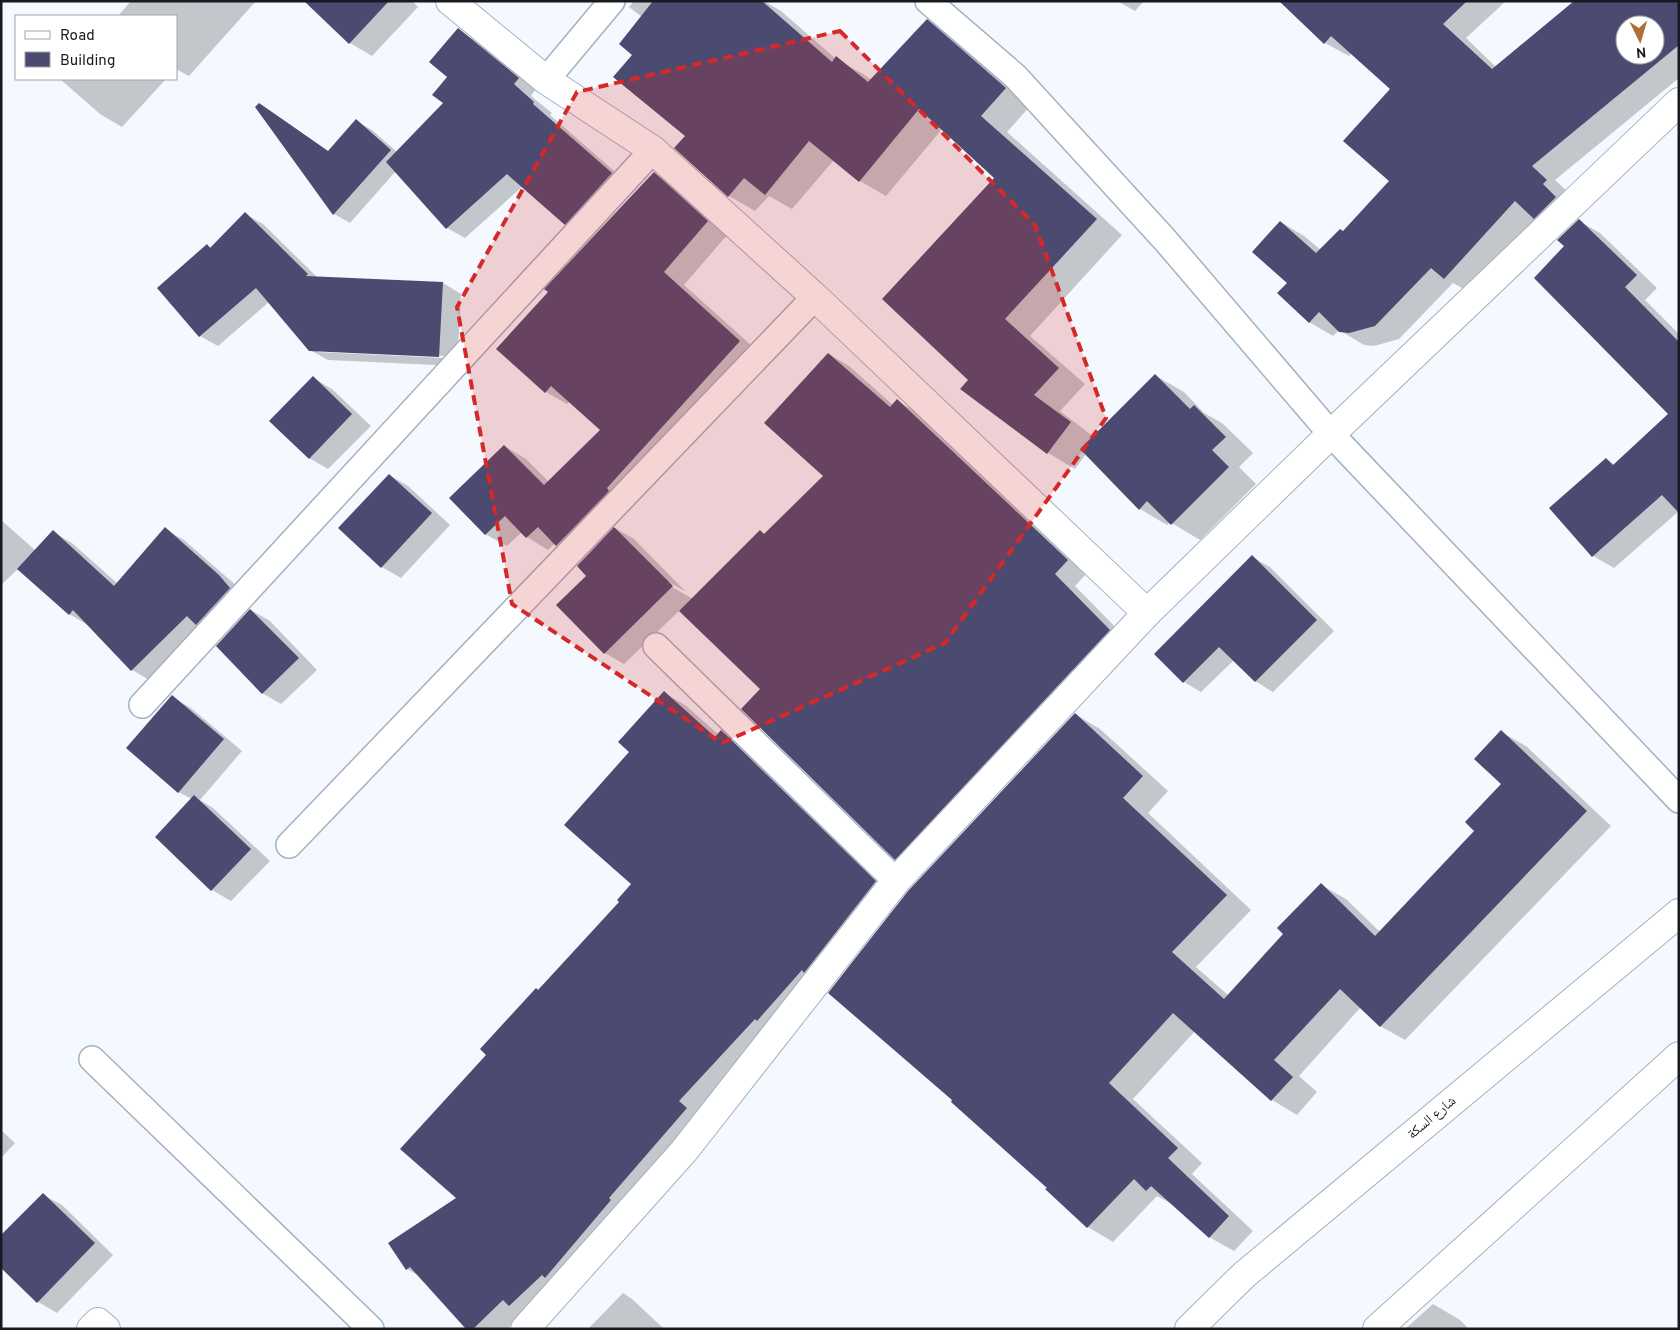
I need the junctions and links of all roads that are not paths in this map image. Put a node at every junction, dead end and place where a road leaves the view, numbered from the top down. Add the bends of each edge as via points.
1 (450, 1) edge
2 (612, 1) edge
3 (928, 1) edge
4 (546, 80) junction
5 (1679, 102) edge
6 (653, 150) junction
7 (815, 298) junction
8 (1331, 434) junction
9 (1147, 612) junction
10 (656, 646) dead end
11 (142, 705) dead end
12 (1679, 800) edge
13 (289, 845) dead end
14 (896, 881) junction
15 (1679, 913) edge
16 (1679, 1056) edge
17 (92, 1059) dead end
18 (91, 1329) edge
19 (106, 1329) edge
20 (371, 1329) edge
21 (524, 1329) edge
22 (1189, 1329) edge
23 (1376, 1329) edge

1 - 4 street
2 - 4 lane
3 - 8 lane via 1015,76 1166,241
4 - 6 street
5 - 8 street
6 - 7 street
6 - 11 lane
7 - 9 street
7 - 13 lane
8 - 9 street
8 - 12 lane
9 - 14 street
10 - 14 lane
14 - 21 street via 684,1151
15 - 22 street, شارع السكة via 1244,1275
16 - 23 street
17 - 20 lane
18 - 19 street via 98,1322

